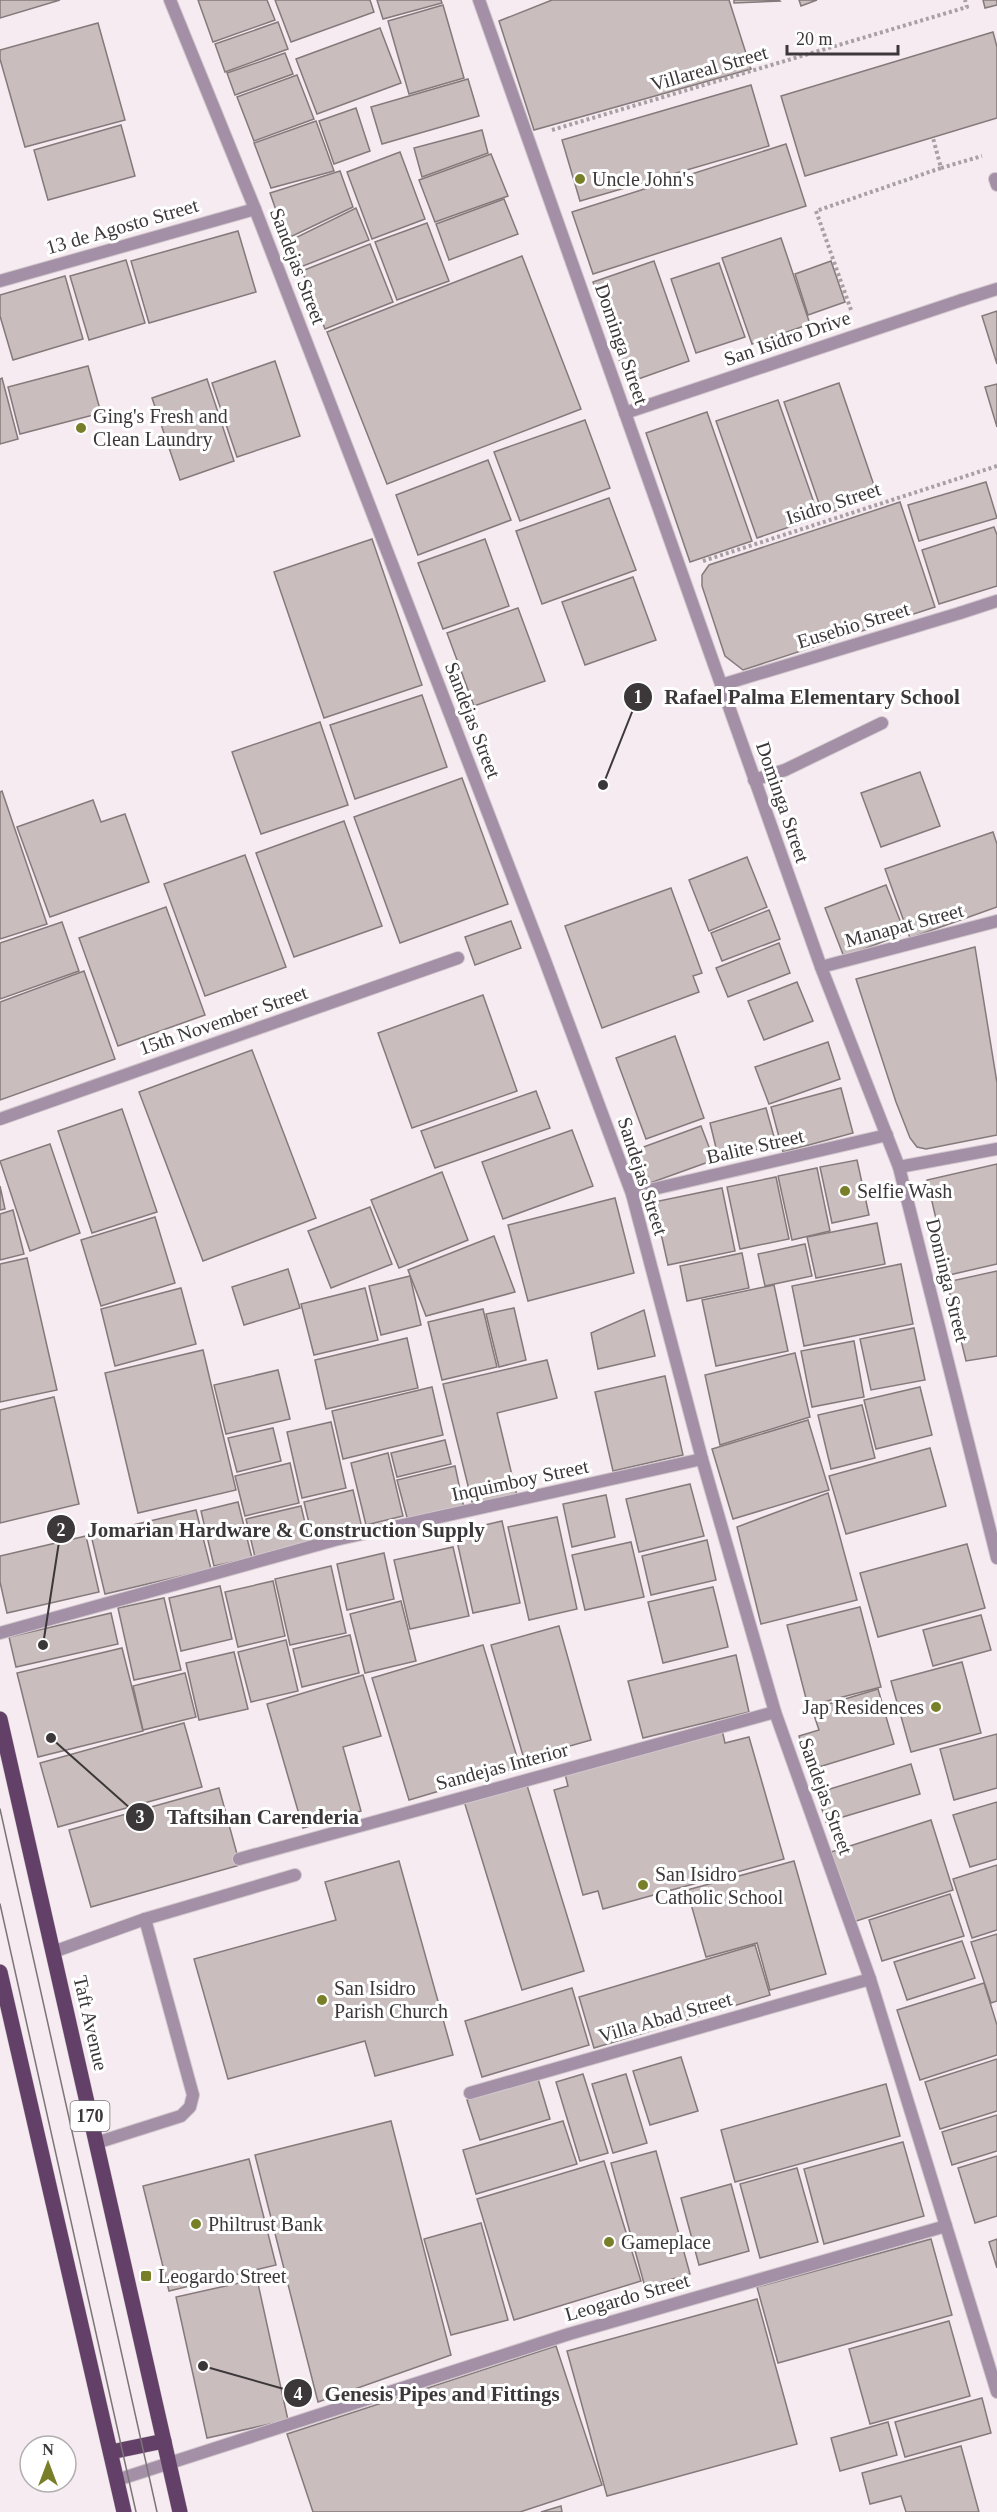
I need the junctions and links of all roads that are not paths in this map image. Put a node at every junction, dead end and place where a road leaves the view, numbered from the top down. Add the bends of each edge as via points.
1 (170, 0) edge
2 (479, 0) edge
3 (255, 209) junction
4 (0, 282) edge
5 (997, 289) edge
6 (626, 413) junction
7 (997, 601) edge
8 (721, 685) junction
9 (882, 723) dead end
10 (754, 780) junction
11 (997, 921) edge
12 (458, 958) dead end
13 (821, 967) junction
14 (0, 1119) edge
15 (887, 1135) junction
16 (997, 1149) edge
17 (899, 1167) junction
18 (632, 1194) junction
19 (702, 1460) junction
20 (997, 1557) edge
21 (0, 1633) edge
22 (775, 1712) junction
23 (0, 1719) edge
24 (239, 1859) dead end
25 (295, 1875) dead end
26 (145, 1919) junction
27 (53, 1952) junction
28 (0, 1972) edge
29 (870, 1978) junction
30 (470, 2093) dead end
31 (96, 2143) junction
32 (946, 2226) junction
33 (997, 2391) edge
34 (164, 2441) junction
35 (111, 2452) junction
36 (169, 2464) junction
37 (117, 2480) junction
38 (124, 2512) edge
39 (180, 2512) edge

1 - 3 street, Sandejas Street
2 - 6 street, Dominga Street
3 - 4 street, 13 de Agosto Street
3 - 18 street, Sandejas Street
5 - 6 street, San Isidro Drive
6 - 8 street, Dominga Street
7 - 8 street, Eusebio Street
8 - 10 street, Dominga Street
9 - 10 street via 785,770
10 - 13 street, Dominga Street
11 - 13 street, Manapat Street
12 - 14 street, 15th November Street
13 - 15 street, Dominga Street
15 - 17 street, Dominga Street
15 - 18 street, Balite Street
16 - 17 street
17 - 20 street, Dominga Street
18 - 19 street, Sandejas Street
19 - 21 street, Inquimboy Street via 335,1540
19 - 22 street, Sandejas Street
22 - 24 street, Sandejas Interior
22 - 29 street, Sandejas Street
23 - 27 main road, Taft Avenue / 170
25 - 26 street
26 - 27 street
26 - 31 street via 193,2095 190,2107 181,2116
27 - 31 main road, Taft Avenue / 170
28 - 35 main road
29 - 30 street, Villa Abad Street
29 - 32 street, Sandejas Street
31 - 34 main road, Taft Avenue / 170
32 - 33 street, Sandejas Street
32 - 36 street, Leogardo Street via 570,2334
34 - 35 main road
34 - 36 main road, Taft Avenue / 170
35 - 37 main road
36 - 37 street, Leogardo Street
36 - 39 main road, Taft Avenue / 170
37 - 38 main road

